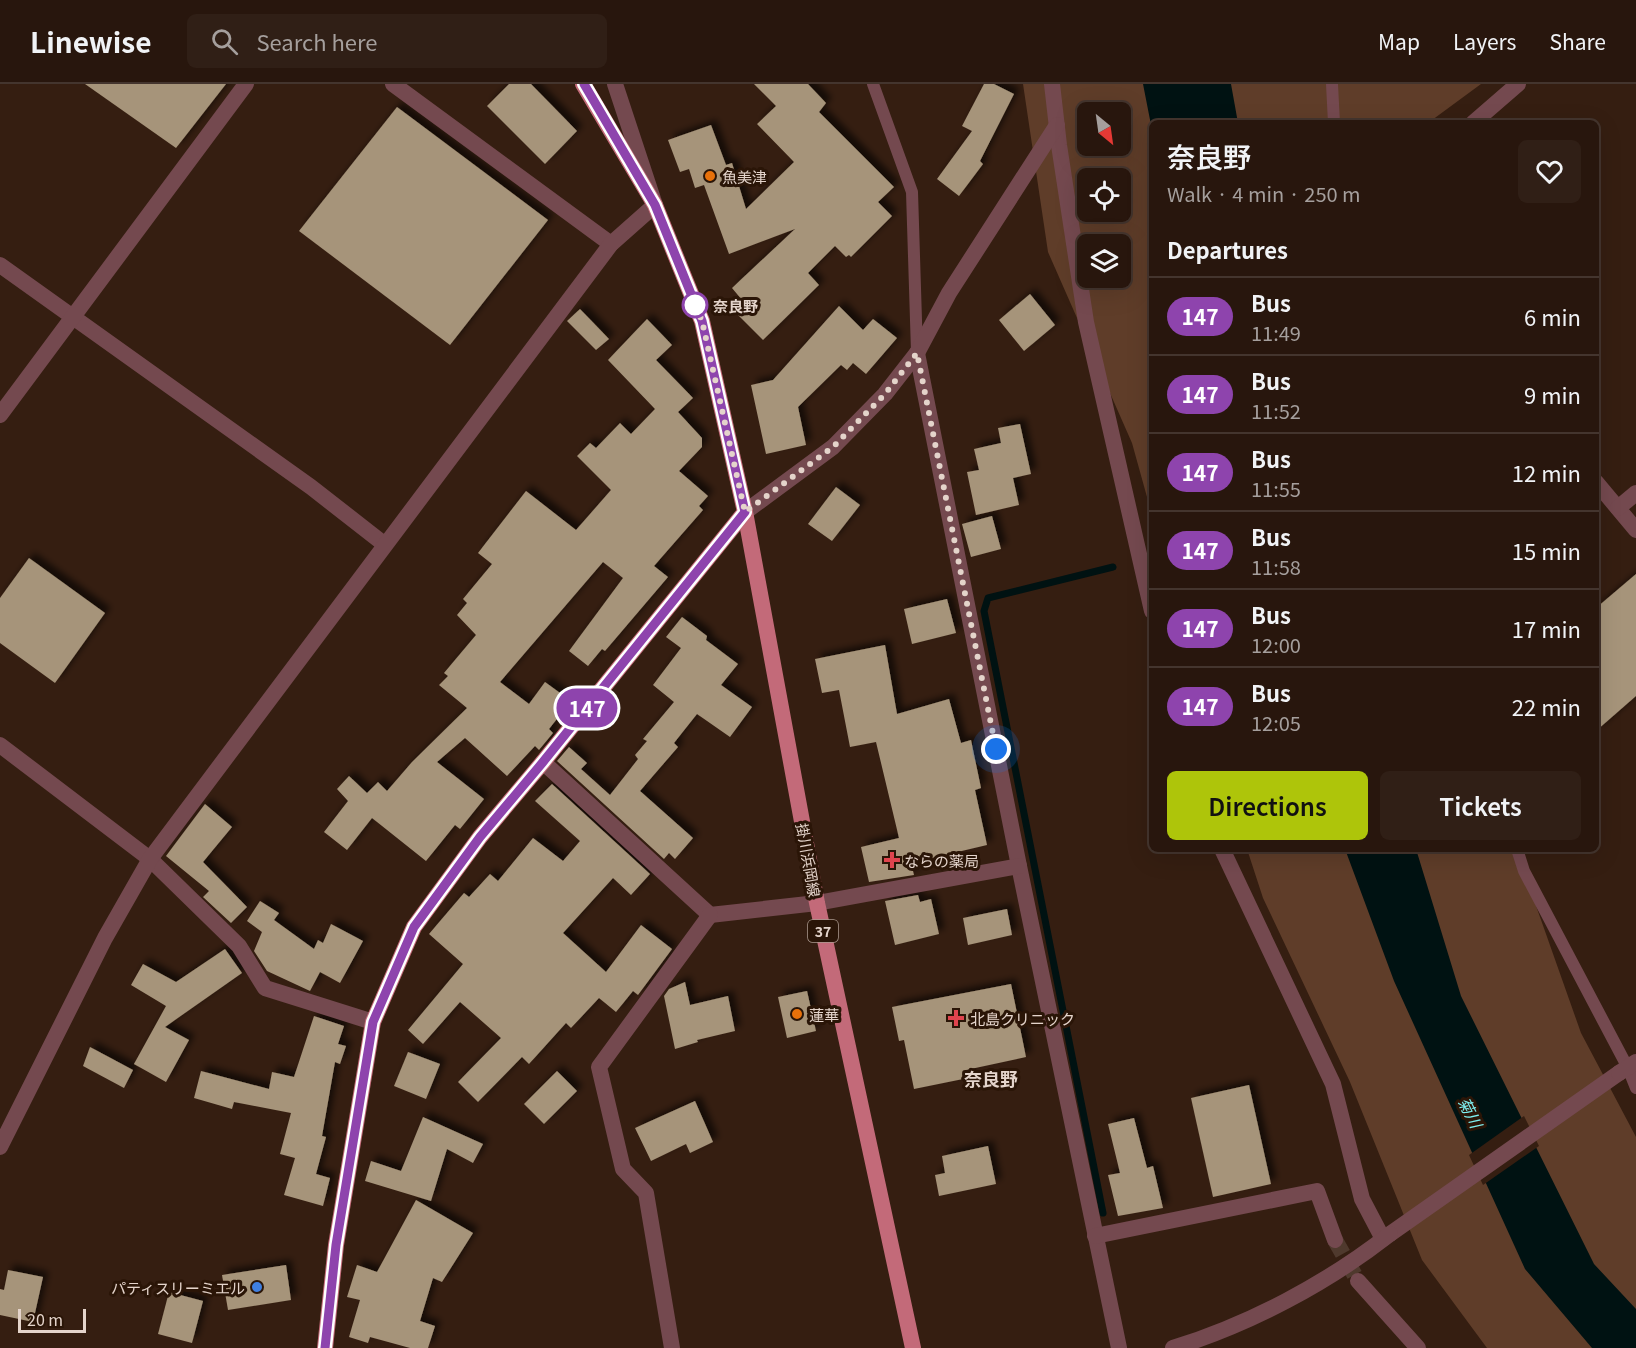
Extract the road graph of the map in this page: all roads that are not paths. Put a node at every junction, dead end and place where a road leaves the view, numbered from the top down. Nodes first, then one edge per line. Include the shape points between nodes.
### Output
1 (246, 84) edge
2 (393, 84) edge
3 (584, 84) edge
4 (615, 84) edge
5 (873, 84) edge
6 (1052, 84) edge
7 (1332, 84) edge
8 (1518, 84) edge
9 (1334, 120) edge
10 (1476, 120) edge
11 (1057, 125) junction
12 (655, 205) junction
13 (611, 244) junction
14 (0, 265) edge
15 (73, 317) junction
16 (917, 353) junction
17 (0, 415) edge
18 (1599, 486) edge
19 (1636, 493) edge
20 (1618, 508) junction
21 (745, 512) junction
22 (1636, 530) edge
23 (384, 544) junction
24 (1149, 597) edge
25 (0, 745) edge
26 (543, 762) junction
27 (1223, 852) edge
28 (1518, 852) edge
29 (150, 858) junction
30 (1019, 866) junction
31 (816, 903) junction
32 (710, 915) junction
33 (373, 1022) junction
34 (1628, 1068) edge
35 (1636, 1088) edge
36 (0, 1147) edge
37 (1095, 1236) junction
38 (1387, 1236) junction
39 (1335, 1240) tunnel mouth
40 (1358, 1281) tunnel mouth
41 (325, 1348) edge
42 (672, 1348) edge
43 (914, 1348) edge
44 (1119, 1348) edge
45 (1173, 1348) edge
46 (1418, 1348) edge

1 - 15 street
2 - 13 street
3 - 12 main road, 掛川浜岡線 / 37
4 - 12 street
5 - 16 lane via 912,192
6 - 11 street
7 - 9 lane
8 - 10 street
11 - 16 street via 949,293
11 - 24 street via 1086,322
12 - 13 street
12 - 21 main road, 掛川浜岡線 / 37 via 702,321
13 - 23 street
14 - 15 street
15 - 17 street
15 - 23 street via 311,487
16 - 21 street via 885,394 833,447
16 - 30 street
18 - 20 street
19 - 20 street
20 - 22 street
21 - 26 main road
21 - 31 main road, 掛川浜岡線 / 37
23 - 29 street
25 - 29 street
26 - 32 street
26 - 33 main road via 480,837 414,927
27 - 38 street via 1333,1084 1362,1199
28 - 34 lane via 1524,871
29 - 33 street via 239,946 264,988
29 - 36 street via 105,938
30 - 31 street
30 - 37 street
31 - 32 street
31 - 43 main road, 掛川浜岡線 / 37
32 - 42 street via 599,1067 623,1169 646,1193
33 - 41 main road via 336,1245
34 - 35 lane
34 - 38 street
37 - 39 street via 1317,1191
37 - 44 street
38 - 45 street via 1343,1268 1270,1308 1209,1337
40 - 46 street

